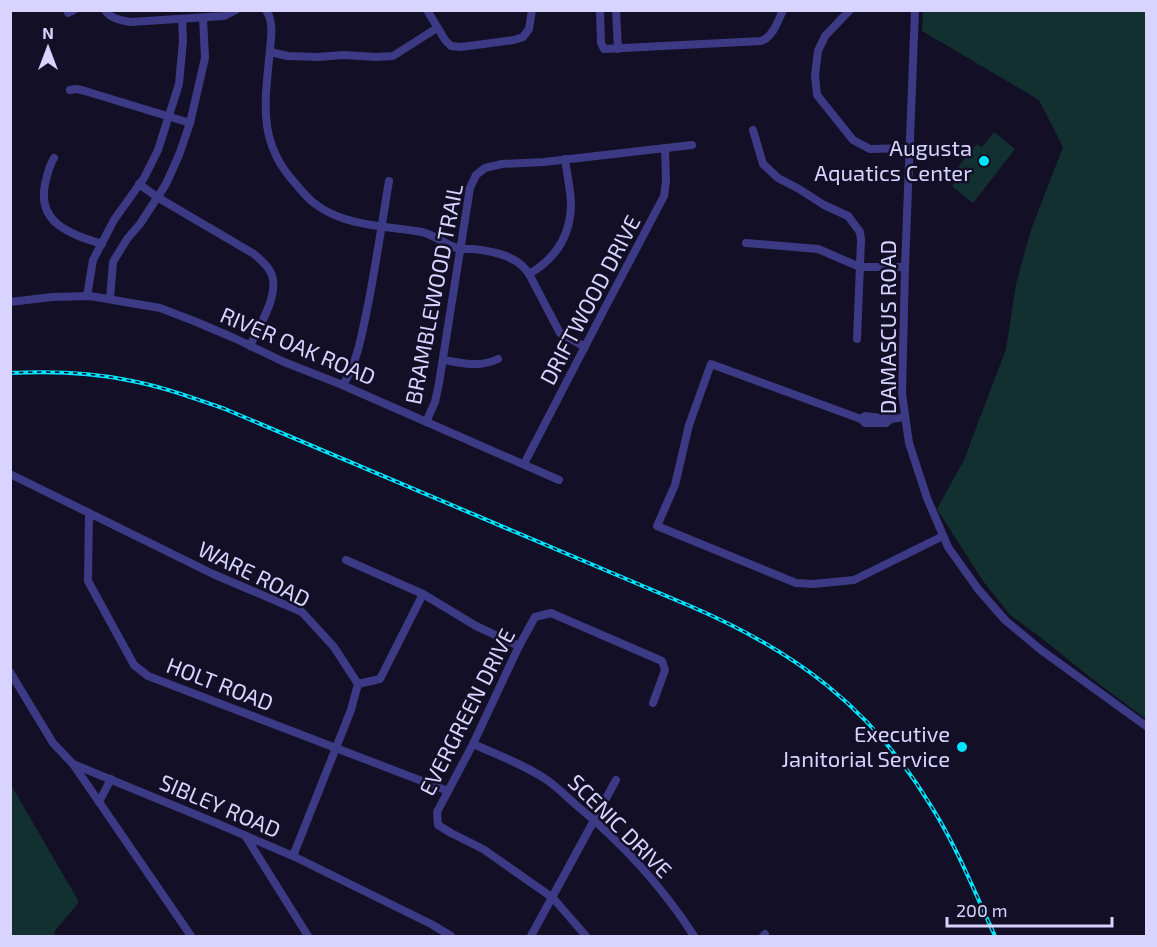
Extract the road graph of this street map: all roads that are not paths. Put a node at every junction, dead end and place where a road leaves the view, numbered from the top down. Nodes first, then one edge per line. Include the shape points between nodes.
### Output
1 (105, 10) edge
2 (236, 10) edge
3 (266, 10) edge
4 (427, 10) edge
5 (532, 10) edge
6 (600, 10) edge
7 (616, 10) edge
8 (783, 10) edge
9 (850, 10) edge
10 (915, 10) edge
11 (204, 18) junction
12 (182, 19) junction
13 (437, 28) junction
14 (618, 49) junction
15 (270, 52) junction
16 (70, 90) dead end
17 (169, 117) junction
18 (190, 123) junction
19 (753, 130) dead end
20 (692, 145) dead end
21 (665, 148) junction
22 (910, 148) junction
23 (54, 158) dead end
24 (565, 159) junction
25 (389, 181) dead end
26 (139, 184) junction
27 (157, 197) junction
28 (382, 226) junction
29 (746, 243) dead end
30 (102, 244) junction
31 (460, 249) junction
32 (860, 267) junction
33 (905, 267) junction
34 (529, 274) junction
35 (87, 296) junction
36 (110, 299) junction
37 (10, 302) edge
38 (857, 339) dead end
39 (250, 346) junction
40 (585, 347) junction
41 (498, 359) dead end
42 (443, 360) junction
43 (343, 385) junction
44 (905, 417) junction
45 (426, 422) junction
46 (524, 464) junction
47 (10, 474) edge
48 (560, 480) dead end
49 (89, 513) junction
50 (944, 536) junction
51 (346, 560) dead end
52 (423, 594) junction
53 (519, 646) junction
54 (10, 672) edge
55 (358, 684) junction
56 (653, 703) dead end
57 (1146, 726) edge
58 (473, 744) junction
59 (336, 748) junction
60 (73, 764) junction
61 (111, 779) junction
62 (616, 780) dead end
63 (448, 791) junction
64 (99, 802) junction
65 (594, 820) junction
66 (246, 836) junction
67 (293, 856) junction
68 (553, 898) junction
69 (191, 936) edge
70 (308, 936) edge
71 (451, 936) edge
72 (531, 936) edge
73 (586, 936) edge
74 (694, 936) edge

1 - 12 street via 118,20 129,22
2 - 11 street
3 - 15 street via 271,22
4 - 13 street
5 - 13 street via 527,33 514,40 456,46 448,43
6 - 14 street via 601,43 604,49
7 - 14 street
8 - 14 street via 767,39 761,41
9 - 22 street via 825,36 818,51 817,95 853,140 870,149
10 - 22 street, DAMASCUS ROAD
11 - 12 street
11 - 18 street via 205,58
12 - 17 street via 179,84
13 - 15 street via 393,56 318,57
15 - 28 street via 265,120 285,172 314,203 337,216
16 - 17 street via 93,93
17 - 18 street
17 - 26 street via 159,150
18 - 27 street
19 - 32 street via 763,164 778,177 848,216 860,232
20 - 21 street, BRAMBLEWOOD TRAIL
21 - 24 street, BRAMBLEWOOD TRAIL
21 - 40 street, DRIFTWOOD DRIVE via 664,196
22 - 33 street, DAMASCUS ROAD
23 - 30 street via 43,195 51,219 77,236
24 - 31 street, BRAMBLEWOOD TRAIL via 502,164 476,175 470,188
24 - 34 street via 571,206 568,226 559,248 542,267
25 - 28 street
26 - 27 street
26 - 30 street
27 - 36 street via 113,262
27 - 39 street via 254,254 271,272 273,295
28 - 31 street via 424,232
28 - 43 street via 360,340
29 - 32 street via 818,249
30 - 35 street via 93,260
31 - 34 street via 503,255
31 - 42 street, BRAMBLEWOOD TRAIL
32 - 33 street
32 - 38 street
33 - 44 street, DAMASCUS ROAD
34 - 40 street via 560,333
35 - 36 street, RIVER OAK ROAD
35 - 37 street, RIVER OAK ROAD
36 - 39 street, RIVER OAK ROAD via 160,308
39 - 43 street, RIVER OAK ROAD
40 - 46 street, DRIFTWOOD DRIVE
41 - 42 street via 476,365
42 - 45 street, BRAMBLEWOOD TRAIL via 435,402
43 - 45 street, RIVER OAK ROAD
44 - 50 street, DAMASCUS ROAD via 927,498
44 - 50 street via 861,419 711,364 689,425 675,485 657,526 796,583 813,584 854,580
45 - 46 street, RIVER OAK ROAD
46 - 48 street, RIVER OAK ROAD
47 - 49 street, WARE ROAD
49 - 55 street, WARE ROAD via 213,574 302,612 334,647
49 - 59 street, HOLT ROAD via 88,581 134,665 148,676
50 - 57 street, DAMASCUS ROAD via 948,548 1005,620 1041,651
51 - 52 street
52 - 53 street
52 - 55 street via 380,679
53 - 56 street, EVERGREEN DRIVE via 536,616 552,613 663,661 665,670
53 - 58 street, EVERGREEN DRIVE
54 - 60 street, SIBLEY ROAD via 53,743
55 - 59 street
58 - 63 street, EVERGREEN DRIVE
58 - 65 street, SCENIC DRIVE via 547,780
59 - 63 street, HOLT ROAD
59 - 67 street
60 - 61 street, SIBLEY ROAD
60 - 64 street
61 - 64 street
61 - 66 street, SIBLEY ROAD
62 - 65 street
63 - 68 street, EVERGREEN DRIVE via 437,812 438,825 483,849
64 - 69 street
65 - 68 street
65 - 74 street, SCENIC DRIVE via 643,868
66 - 67 street, SIBLEY ROAD
66 - 70 street
67 - 71 street, SIBLEY ROAD
68 - 72 street
68 - 73 street, EVERGREEN DRIVE

